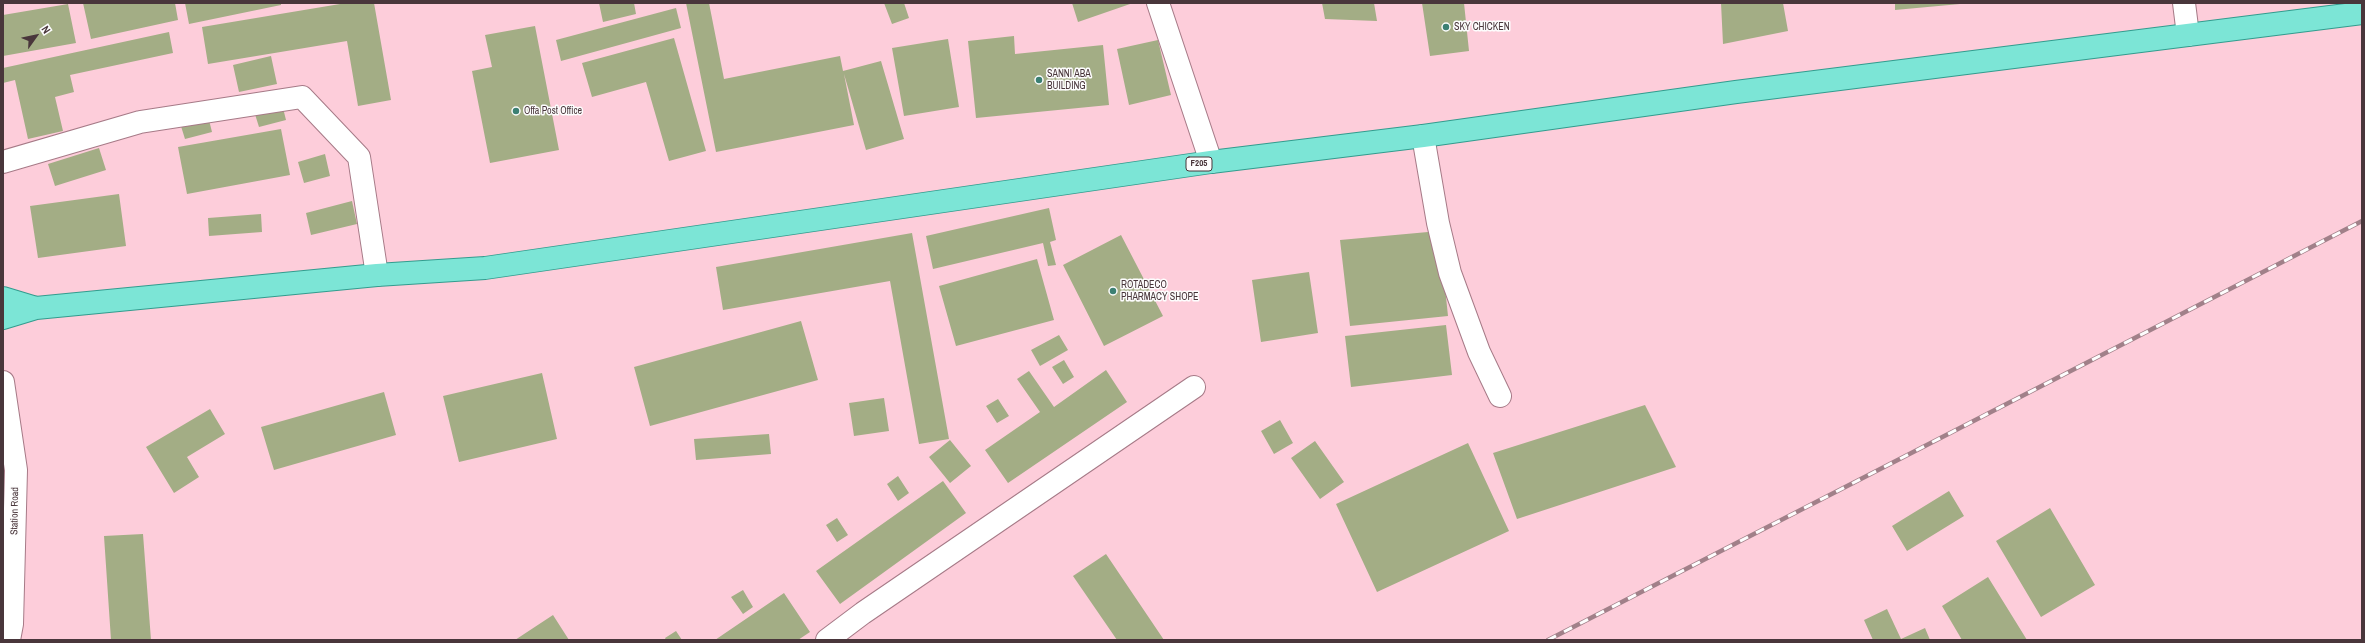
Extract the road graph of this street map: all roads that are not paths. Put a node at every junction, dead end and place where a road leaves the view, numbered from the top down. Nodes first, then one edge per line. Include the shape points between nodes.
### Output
1 (1158, 3) edge
2 (2184, 3) edge
3 (2362, 13) edge
4 (2188, 35) junction
5 (1423, 136) junction
6 (3, 162) edge
7 (1211, 162) junction
8 (377, 275) junction
9 (3, 298) edge
10 (36, 308) junction
11 (3, 318) edge
12 (3, 382) edge
13 (1194, 388) dead end
14 (1500, 396) dead end
15 (9, 640) edge
16 (827, 640) edge

1 - 7 street
2 - 4 street
3 - 4 main road, F205
4 - 5 main road, F205 via 1736,92
5 - 7 main road, F205
5 - 14 street via 1438,223 1450,273 1479,352
6 - 8 street via 140,122 302,97 359,157
7 - 8 main road, F205 via 485,268
8 - 10 main road, F205
9 - 10 main road, F205
10 - 11 main road, F205
12 - 15 street, Station Road via 16,470 12,624
13 - 16 street

